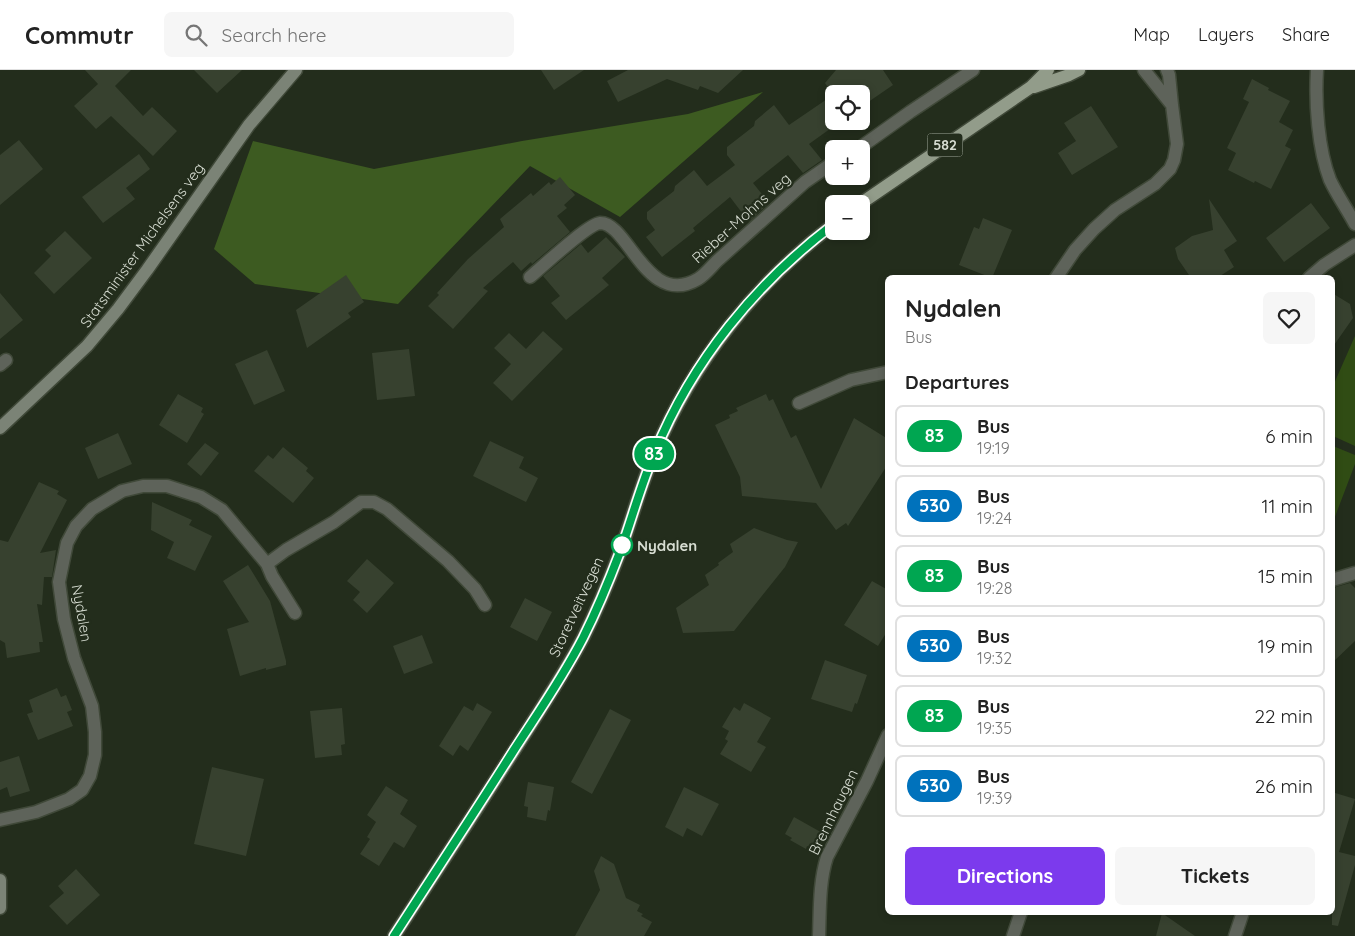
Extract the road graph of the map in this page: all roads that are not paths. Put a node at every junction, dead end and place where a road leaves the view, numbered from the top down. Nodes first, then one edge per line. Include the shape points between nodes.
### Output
1 (296, 70) edge
2 (973, 70) edge
3 (1048, 70) edge
4 (1079, 70) edge
5 (1144, 70) edge
6 (1167, 70) edge
7 (1317, 70) edge
8 (1031, 87) junction
9 (1172, 105) junction
10 (870, 140) edge
11 (825, 168) edge
12 (870, 197) edge
13 (1355, 224) edge
14 (825, 231) edge
15 (1355, 245) edge
16 (1058, 275) edge
17 (1312, 275) edge
18 (530, 277) dead end
19 (885, 373) edge
20 (799, 403) dead end
21 (0, 428) edge
22 (267, 564) junction
23 (1355, 573) edge
24 (1335, 579) edge
25 (485, 605) dead end
26 (295, 613) dead end
27 (885, 741) edge
28 (0, 820) edge
29 (0, 880) edge
30 (0, 908) edge
31 (1020, 915) edge
32 (1242, 915) edge
33 (394, 936) edge
34 (819, 936) edge
35 (1013, 936) edge
36 (1235, 936) edge

1 - 21 main road, Statsminister Michelsens veg via 249,125 94,339
2 - 10 street
3 - 8 main road, 582
4 - 8 main road, 582
5 - 9 street
6 - 9 street
7 - 13 street via 1320,145 1324,163
8 - 12 main road, 582
9 - 16 street via 1177,144 1170,169 1094,229
11 - 18 street, Rieber-Mohns veg via 690,283 675,285 659,280 604,223 585,231
14 - 33 main road, Storetveitvegen via 791,259 750,301 689,383 654,454 620,552 582,638 556,686
15 - 17 street
19 - 20 street via 851,380
22 - 25 street via 360,502 374,502 387,509 448,561 475,589
22 - 26 street, Nydalen
22 - 28 street, Nydalen via 222,510 188,492 167,486 143,486 122,491 92,509 76,526 67,543 60,582 64,619 74,658 92,706 95,755 90,776 82,790 69,799 36,812
23 - 24 street
27 - 34 street, Brennhaugen via 827,857
29 - 30 main road
31 - 35 street
32 - 36 street

